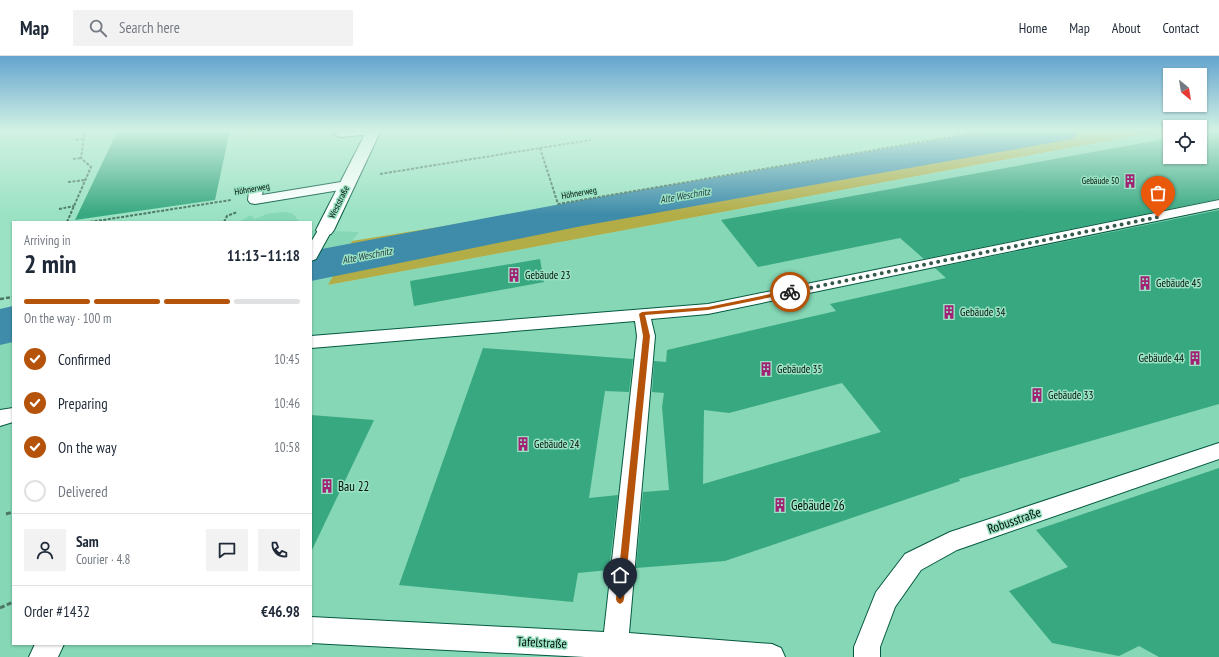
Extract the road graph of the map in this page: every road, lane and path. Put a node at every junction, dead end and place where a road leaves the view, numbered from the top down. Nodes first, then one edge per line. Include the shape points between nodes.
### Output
1 (81, 158) joint
2 (361, 158) edge
3 (484, 158) edge
4 (543, 158) edge
5 (828, 158) edge
6 (73, 160) dead end
7 (85, 180) junction
8 (68, 182) dead end
9 (349, 182) junction
10 (255, 193) joint
11 (1219, 204) edge
12 (74, 206) junction
13 (59, 209) dead end
14 (67, 221) edge
15 (96, 221) edge
16 (325, 230) joint
17 (313, 253) edge
18 (12, 297) edge
19 (0, 299) edge
20 (642, 314) junction
21 (312, 342) edge
22 (12, 415) edge
23 (0, 418) edge
24 (1219, 452) edge
25 (12, 512) edge
26 (6, 514) dead end
27 (12, 602) edge
28 (0, 608) edge
29 (312, 630) edge
30 (50, 645) edge
31 (615, 646) junction
32 (42, 657) edge
33 (772, 657) edge
34 (867, 657) edge

1 - 6 path
1 - 7 path via 90,167
2 - 9 street, Weststraße
3 - 9 path
4 - 5 path, Höhnerweg via 558,204
7 - 8 path
7 - 12 path
9 - 10 lane via 255,200
9 - 16 street, Weststraße
10 - 15 path, Höhnerweg
11 - 20 lane via 708,308
12 - 13 path
12 - 14 path
16 - 17 lane
18 - 19 path
20 - 21 lane
20 - 31 lane via 646,336
22 - 23 lane
24 - 34 lane, Robusstraße via 950,542 913,562 885,600 867,647
25 - 26 path
27 - 28 path
29 - 31 lane, Tafelstraße
30 - 32 lane
31 - 33 lane, Tafelstraße

